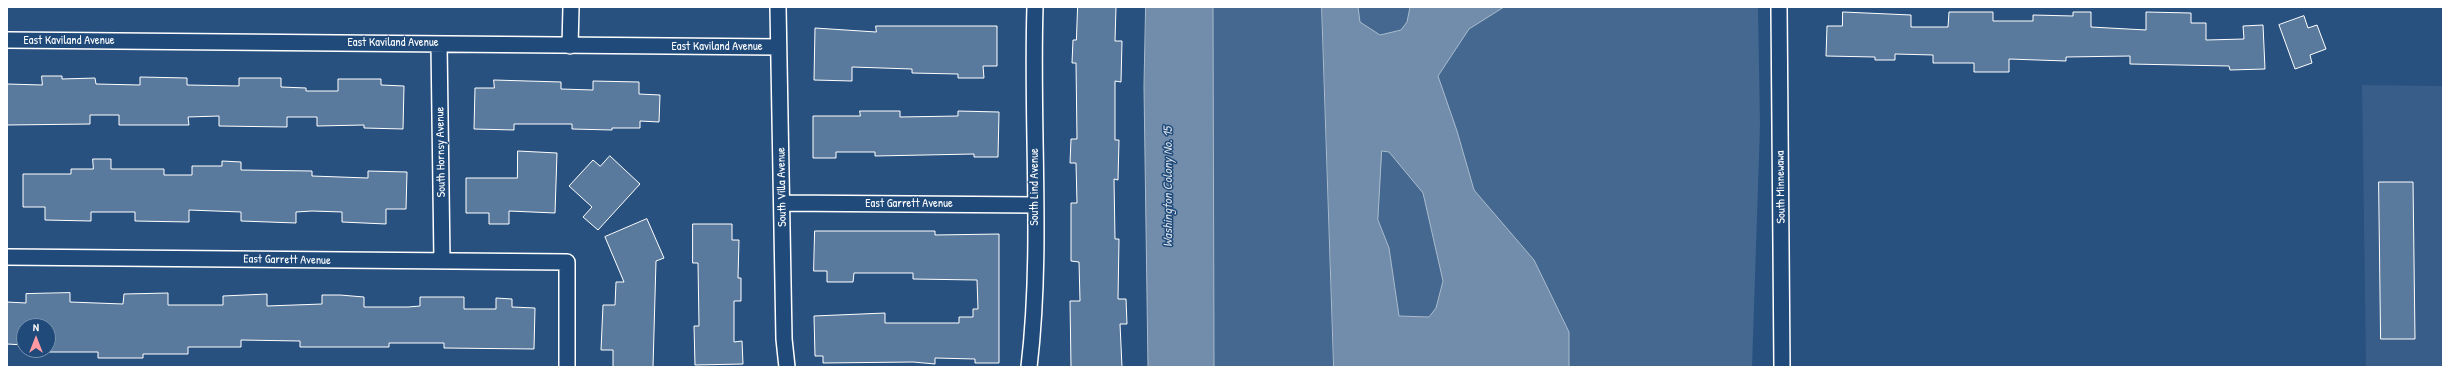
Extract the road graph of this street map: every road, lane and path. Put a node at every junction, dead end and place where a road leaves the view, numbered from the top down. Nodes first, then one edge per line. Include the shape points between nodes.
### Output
1 (571, 7) edge
2 (778, 7) edge
3 (1035, 7) edge
4 (1779, 7) edge
5 (7, 40) edge
6 (439, 44) junction
7 (570, 46) junction
8 (778, 47) junction
9 (783, 203) junction
10 (1035, 205) junction
11 (7, 257) edge
12 (442, 261) junction
13 (567, 367) edge
14 (786, 367) edge
15 (1029, 367) edge
16 (1782, 367) edge

1 - 7 street
2 - 8 street, South Villa Avenue
3 - 10 street, South Lind Avenue
4 - 16 street, South Minnewawa
5 - 6 street, East Kaviland Avenue
6 - 7 street, East Kaviland Avenue
6 - 12 street, South Hornsy Avenue
7 - 8 street, East Kaviland Avenue
8 - 9 street, South Villa Avenue
9 - 10 street, East Garrett Avenue
9 - 14 street, South Villa Avenue
10 - 15 street, South Lind Avenue via 1036,312
11 - 12 street, East Garrett Avenue
12 - 13 street, East Garrett Avenue via 567,262

